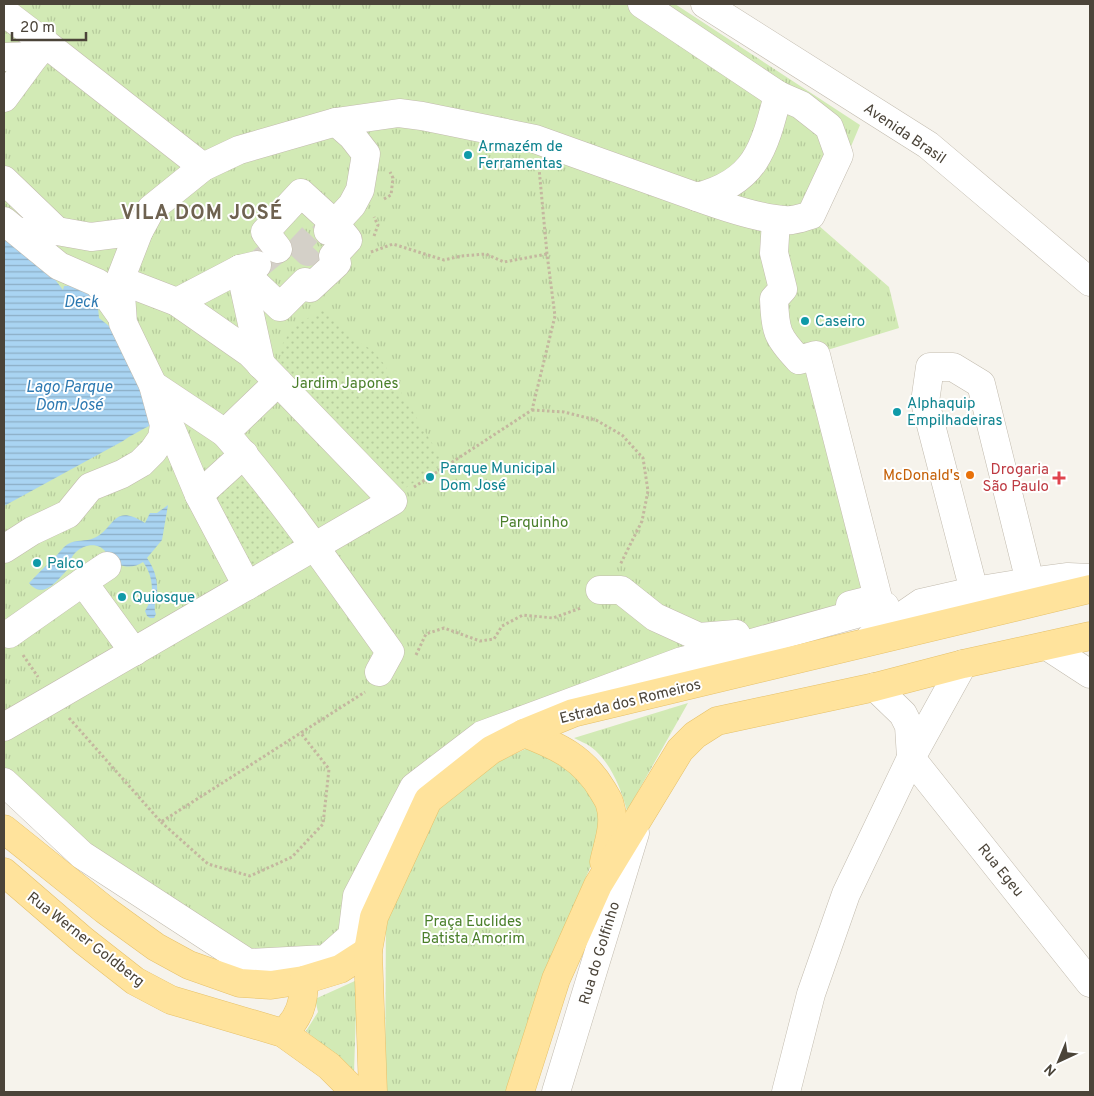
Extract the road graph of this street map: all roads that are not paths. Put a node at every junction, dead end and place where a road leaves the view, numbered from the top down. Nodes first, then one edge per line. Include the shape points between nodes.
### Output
1 (642, 4) edge
2 (705, 4) edge
3 (4, 12) edge
4 (41, 50) junction
5 (4, 57) edge
6 (778, 96) junction
7 (4, 98) edge
8 (399, 113) junction
9 (336, 122) junction
10 (358, 144) junction
11 (203, 167) junction
12 (4, 180) edge
13 (697, 196) junction
14 (776, 220) junction
15 (12, 226) edge
16 (332, 228) junction
17 (58, 231) junction
18 (139, 231) junction
19 (278, 249) dead end
20 (248, 267) junction
21 (120, 280) junction
22 (1090, 282) edge
23 (177, 302) junction
24 (122, 317) junction
25 (270, 373) junction
26 (153, 385) junction
27 (225, 433) junction
28 (244, 454) junction
29 (199, 495) junction
30 (314, 547) junction
31 (4, 550) edge
32 (106, 566) dead end
33 (1090, 578) edge
34 (83, 582) junction
35 (1030, 582) junction
36 (247, 586) junction
37 (1090, 589) edge
38 (600, 590) road end
39 (974, 591) junction
40 (885, 606) dead end
41 (9, 634) road end
42 (1090, 636) edge
43 (859, 645) junction
44 (1046, 646) junction
45 (134, 652) junction
46 (963, 664) junction
47 (379, 672) road end
48 (1090, 674) edge
49 (875, 686) junction
50 (4, 727) edge
51 (524, 733) junction
52 (911, 758) junction
53 (4, 782) edge
54 (641, 813) junction
55 (4, 829) edge
56 (4, 872) edge
57 (598, 885) junction
58 (368, 951) junction
59 (304, 980) junction
60 (1090, 983) edge
61 (283, 1032) junction
62 (355, 1092) edge
63 (373, 1092) edge
64 (520, 1092) edge
65 (556, 1092) edge
66 (786, 1092) edge

1 - 6 street
2 - 22 street, Avenida Brasil via 928,145
3 - 4 street
4 - 5 street
4 - 7 street
4 - 11 street
6 - 13 street via 768,136 756,160 737,180
6 - 14 street via 801,105 829,127 839,155 811,215
8 - 9 street
8 - 10 street via 388,118
8 - 13 street via 536,138
9 - 10 street
9 - 11 street via 238,150
10 - 16 street via 366,154 360,190
11 - 18 street via 151,209
12 - 17 street
13 - 14 street
14 - 38 street via 774,253 783,289 774,299 776,330 785,346 799,360 816,355 878,598 731,636 699,637 655,617 621,590
15 - 17 street
15 - 24 street via 59,266 98,283
16 - 19 street via 301,193 265,232
16 - 20 street via 348,240 333,256 337,263 310,288 305,282 280,307
17 - 18 street via 91,237
18 - 21 street
20 - 23 street
20 - 25 street
21 - 23 street
21 - 24 street
23 - 25 street via 250,353
24 - 26 street
25 - 27 street
25 - 30 street via 393,501
26 - 27 street
26 - 29 street
26 - 31 street via 164,425 162,438 153,451 122,474 90,487 68,514 32,531
27 - 28 street
28 - 29 street
28 - 30 street
29 - 36 street
30 - 36 street
30 - 47 street via 390,652
32 - 34 street
33 - 35 street
34 - 41 street
34 - 45 street
35 - 39 street
35 - 39 street via 981,384 953,368 930,367 925,402
36 - 45 street
37 - 43 main road, Estrada dos Romeiros
39 - 43 street via 921,603
40 - 53 street via 682,661 482,735 414,788 357,896 352,936 326,959 248,963 82,855
42 - 44 main road
43 - 51 main road, Estrada dos Romeiros via 573,713
44 - 46 main road
44 - 48 street
45 - 50 street
46 - 49 main road
46 - 52 street
49 - 52 street via 903,714 909,726
49 - 54 main road via 717,721 695,735 680,750
51 - 57 main road via 554,744 578,760 595,778 610,805 612,830
51 - 58 main road, Estrada dos Romeiros via 491,750 428,800 374,917
52 - 60 street, Rua Egeu
52 - 66 street via 846,894 811,994
54 - 57 main road
54 - 65 street, Rua do Golfinho
55 - 59 main road via 105,910 156,947 189,965 240,983 272,985
56 - 61 main road, Rua Werner Goldberg via 135,981 171,1000
57 - 64 main road via 556,979
58 - 59 main road via 340,969
58 - 63 main road, Estrada dos Romeiros
59 - 61 main road via 298,1016
61 - 62 main road, Rua Werner Goldberg via 329,1066

